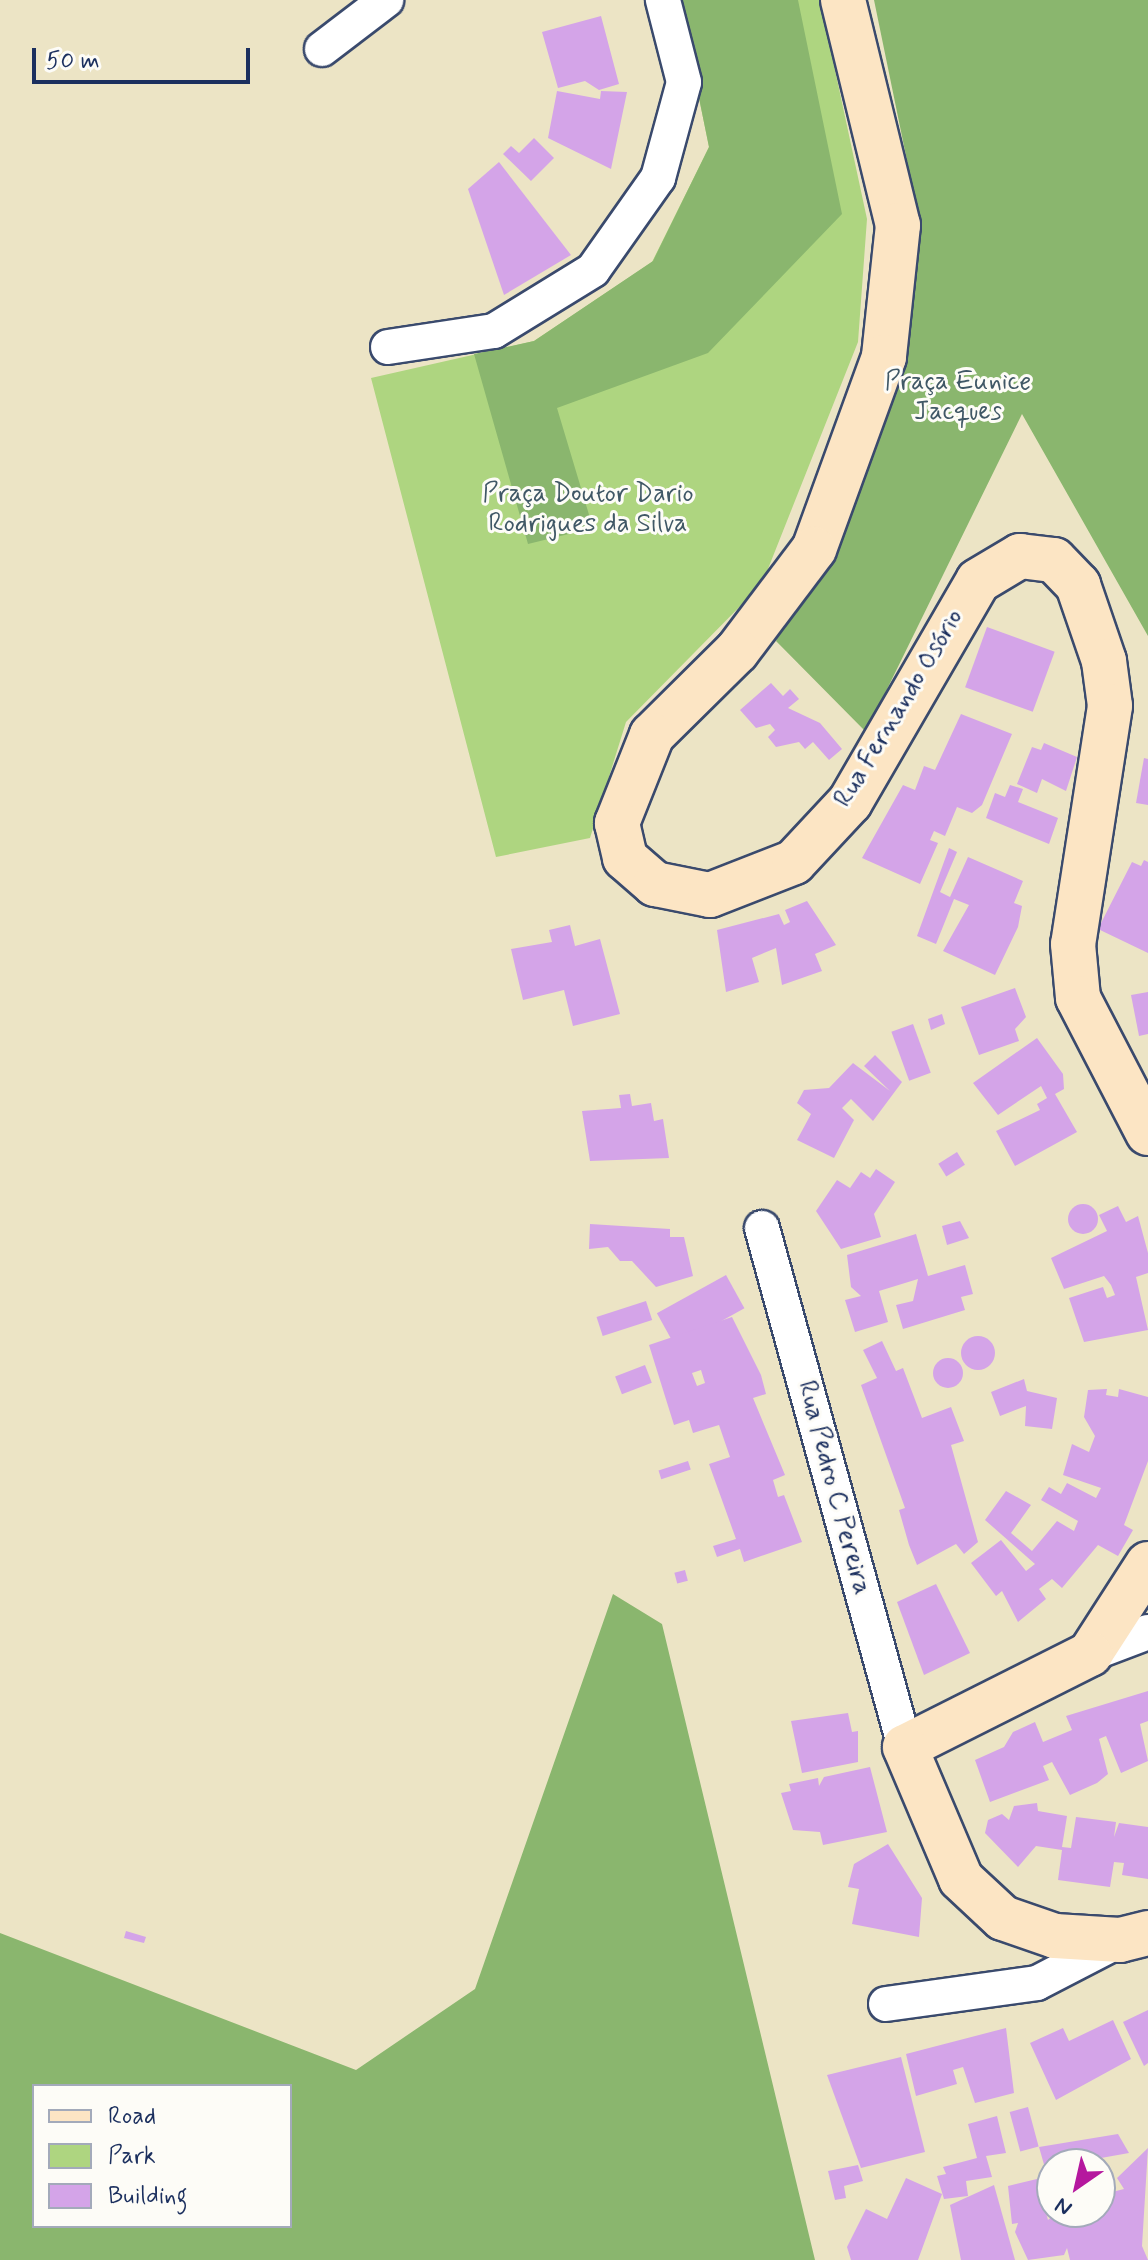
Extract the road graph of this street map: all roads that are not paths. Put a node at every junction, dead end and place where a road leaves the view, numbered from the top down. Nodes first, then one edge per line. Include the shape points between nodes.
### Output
1 (386, 0) edge
2 (663, 0) edge
3 (843, 0) edge
4 (322, 49) dead end
5 (388, 347) dead end
6 (1148, 1133) edge
7 (762, 1228) dead end
8 (1148, 1564) edge
9 (1148, 1632) edge
10 (1090, 1654) junction
11 (905, 1747) junction
12 (1134, 1936) edge
13 (886, 2004) dead end

1 - 4 street
2 - 5 street via 684,82 658,178 593,270 494,331
3 - 6 street, Rua Fernando Osório via 898,225 884,357 814,549 737,651 652,735 617,823 625,858 655,884 710,895 794,862 850,802 978,581 1020,556 1054,560 1078,585 1104,661 1110,706 1073,944 1078,998
7 - 11 street, Rua Pedro C Pereira
8 - 10 street
9 - 10 street
10 - 11 street
11 - 12 street via 961,1879 1003,1918 1055,1936
12 - 13 street via 1037,1983

